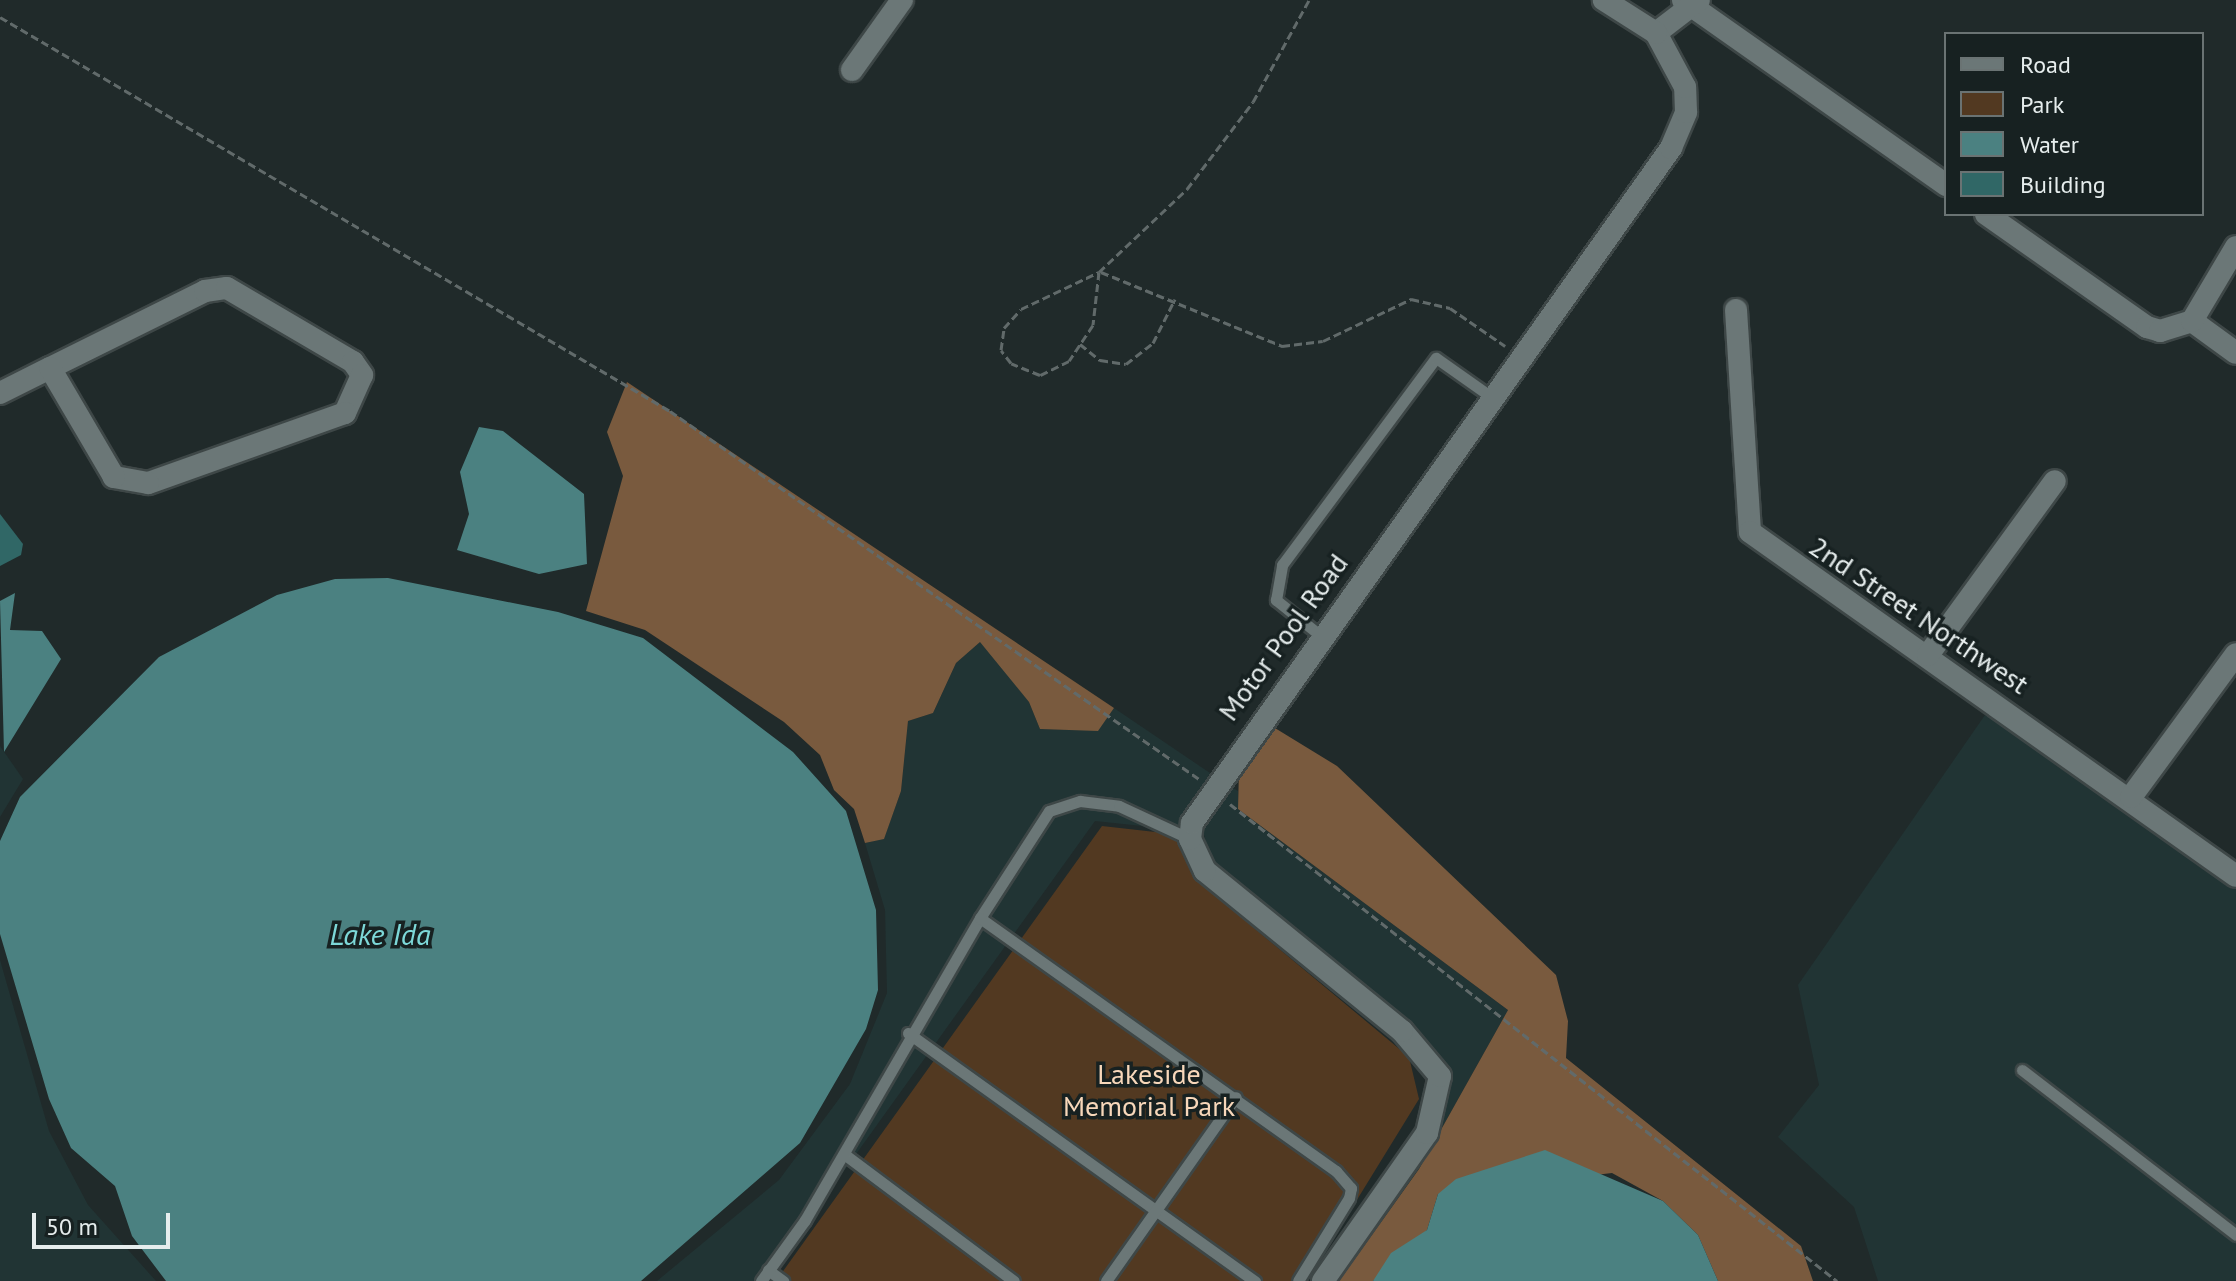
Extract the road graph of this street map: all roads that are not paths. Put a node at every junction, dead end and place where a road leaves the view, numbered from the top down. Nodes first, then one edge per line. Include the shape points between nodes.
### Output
1 (902, 0) edge
2 (1604, 0) edge
3 (1692, 2) edge
4 (1656, 33) junction
5 (852, 70) dead end
6 (1944, 184) edge
7 (1989, 216) edge
8 (2236, 247) edge
9 (1736, 310) dead end
10 (2192, 321) junction
11 (2236, 353) edge
12 (50, 368) junction
13 (0, 393) edge
14 (1493, 398) junction
15 (2055, 481) dead end
16 (1321, 636) junction
17 (2236, 654) edge
18 (1928, 655) junction
19 (2131, 797) junction
20 (1190, 839) junction
21 (2236, 876) edge
22 (980, 918) junction
23 (908, 1033) junction
24 (2022, 1070) dead end
25 (1236, 1097) junction
26 (844, 1154) junction
27 (1157, 1211) junction
28 (2236, 1235) edge
29 (768, 1270) junction
30 (761, 1281) edge
31 (783, 1281) edge
32 (1014, 1281) edge
33 (1106, 1281) edge
34 (1255, 1281) edge
35 (1298, 1281) edge
36 (1323, 1281) edge

1 - 5 street
2 - 4 street, Motor Pool Road
3 - 4 street
3 - 6 street
4 - 14 street, Motor Pool Road via 1685,87 1677,135
7 - 10 street via 2147,327 2160,331
8 - 10 street
9 - 18 street, 2nd Street Northwest via 1750,532 1865,619
10 - 11 street
12 - 12 street via 205,291 244,293 353,362 362,375 354,403 345,413 148,483 114,477
12 - 13 street
14 - 16 street, Motor Pool Road
14 - 16 lane via 1436,358 1282,565 1276,600
15 - 18 street
16 - 20 street, Motor Pool Road via 1211,790
17 - 19 street
18 - 19 street, 2nd Street Northwest
19 - 21 street, 2nd Street Northwest
20 - 22 lane via 1119,806 1080,801 1049,811
20 - 36 street via 1205,871 1402,1031 1440,1076 1427,1133
22 - 23 lane
22 - 25 lane
23 - 26 lane
23 - 27 lane
24 - 28 lane
25 - 27 lane
25 - 35 lane via 1351,1188
26 - 29 lane
26 - 32 lane
27 - 33 lane
27 - 34 lane
29 - 30 lane
29 - 31 lane

